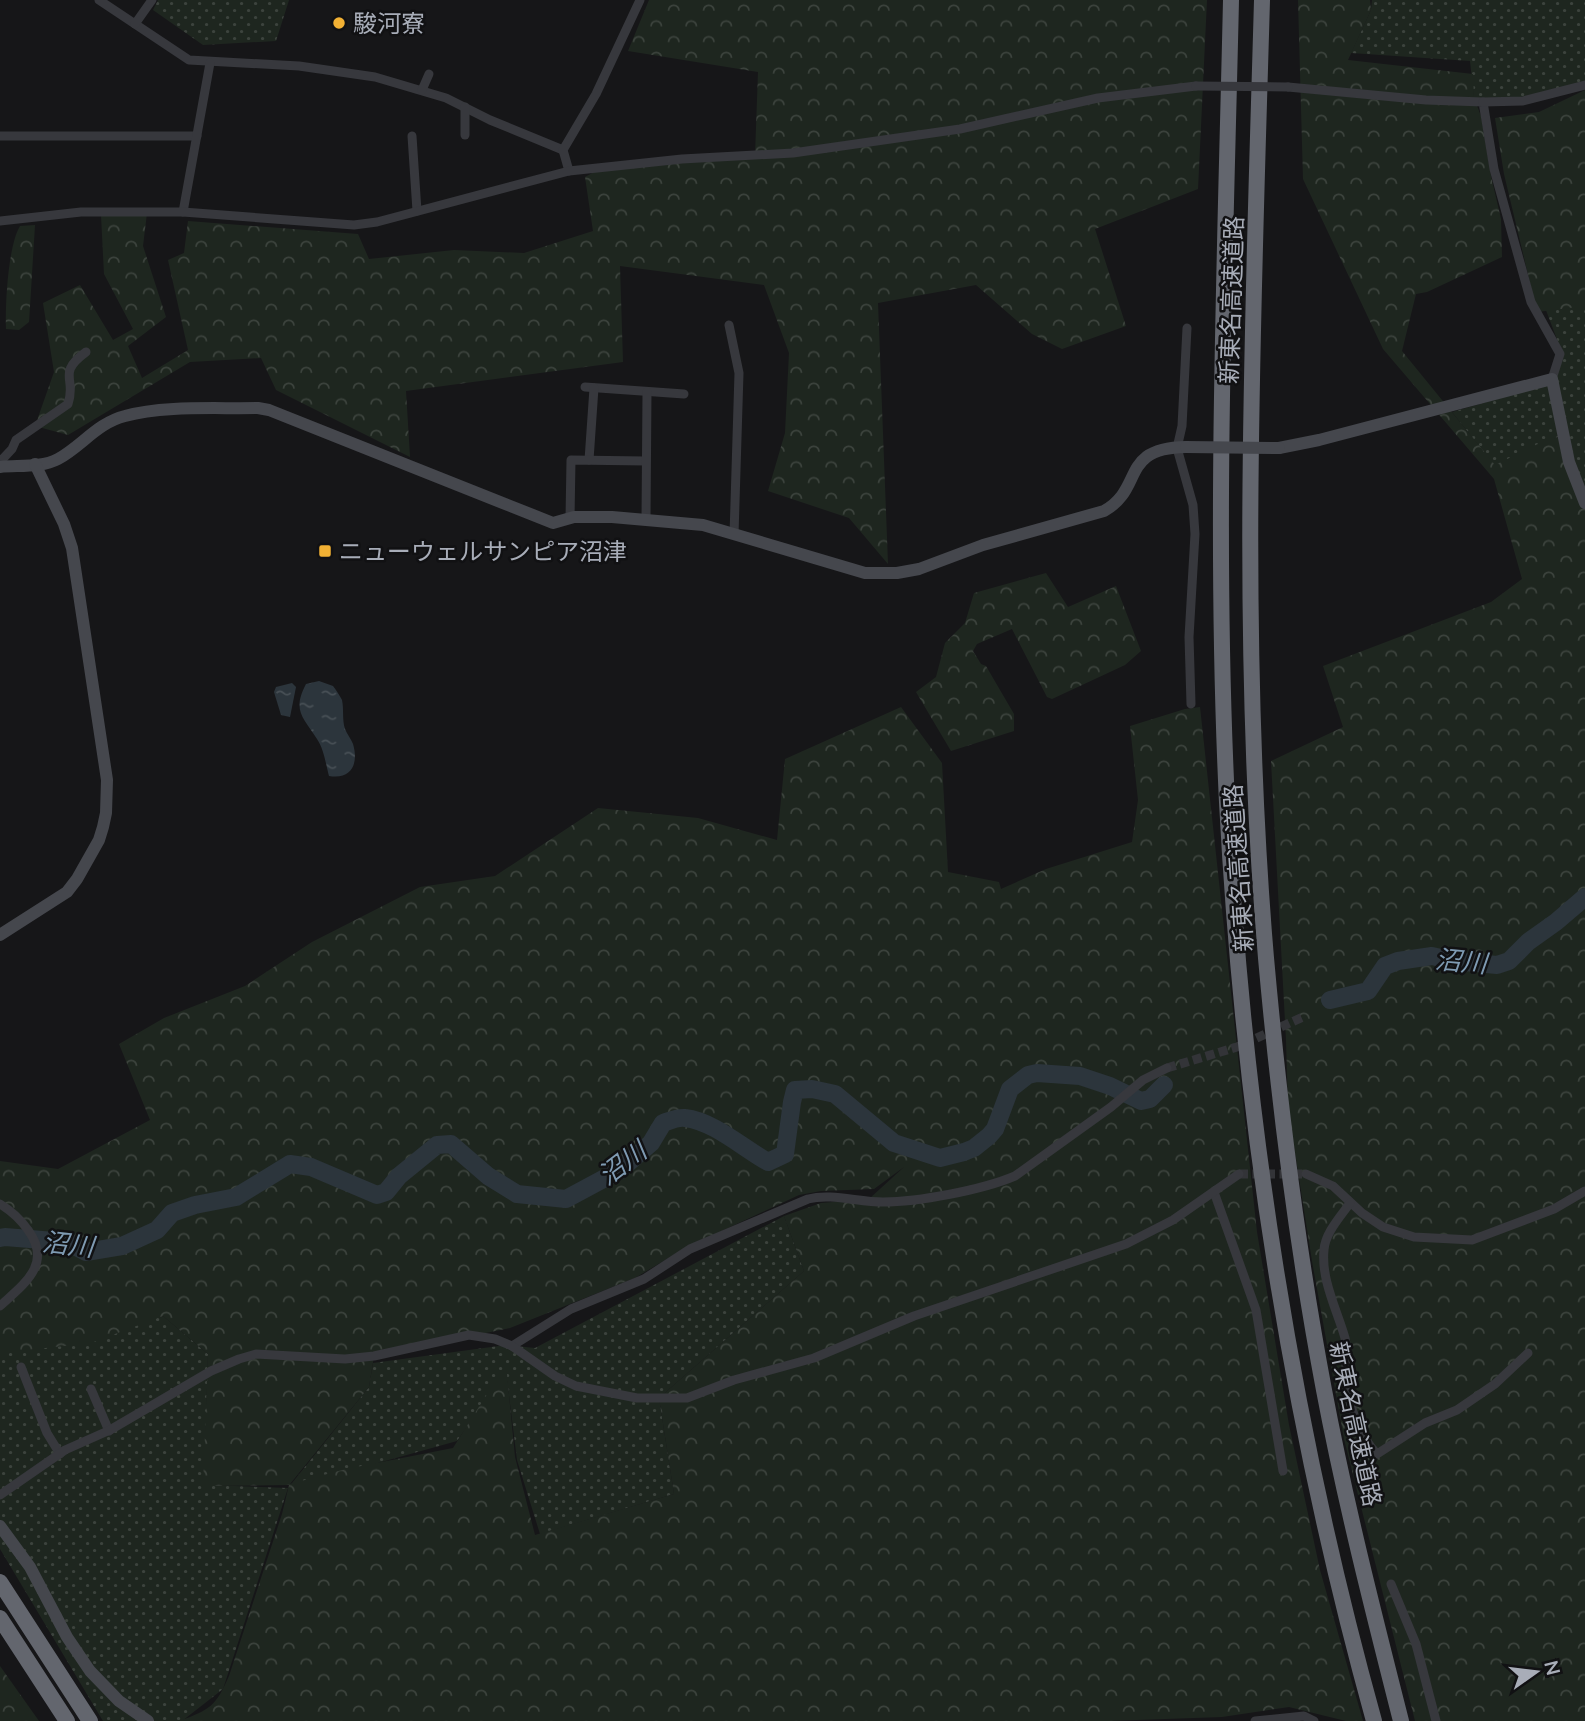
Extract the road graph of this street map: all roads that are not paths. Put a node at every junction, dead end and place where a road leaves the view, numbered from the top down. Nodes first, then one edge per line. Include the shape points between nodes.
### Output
1 (99, 0) edge
2 (152, 0) edge
3 (640, 0) edge
4 (1231, 0) edge
5 (1262, 0) edge
6 (135, 24) junction
7 (209, 63) junction
8 (429, 74) dead end
9 (1585, 85) edge
10 (422, 90) junction
11 (1483, 102) junction
12 (465, 107) junction
13 (465, 135) dead end
14 (0, 136) edge
15 (197, 136) junction
16 (412, 136) dead end
17 (563, 150) junction
18 (569, 171) junction
19 (417, 211) junction
20 (183, 212) junction
21 (0, 221) edge
22 (729, 325) dead end
23 (1187, 328) dead end
24 (86, 352) dead end
25 (1552, 379) junction
26 (647, 391) junction
27 (684, 394) dead end
28 (1182, 447) junction
29 (589, 460) junction
30 (646, 461) junction
31 (35, 464) junction
32 (0, 465) edge
33 (1585, 503) edge
34 (570, 519) junction
35 (646, 519) junction
36 (734, 535) junction
37 (1191, 704) dead end
38 (0, 935) edge
39 (1167, 1068) tunnel mouth
40 (1239, 1174) tunnel mouth
41 (1306, 1174) tunnel mouth
42 (1585, 1191) edge
43 (1214, 1192) junction
44 (1350, 1203) junction
45 (0, 1204) edge
46 (0, 1306) edge
47 (512, 1346) junction
48 (1528, 1353) dead end
49 (20, 1367) dead end
50 (91, 1388) dead end
51 (109, 1431) junction
52 (60, 1454) junction
53 (1283, 1471) dead end
54 (0, 1495) edge
55 (0, 1526) edge
56 (0, 1582) edge
57 (1391, 1584) dead end
58 (0, 1618) edge
59 (67, 1721) edge
60 (90, 1721) edge
61 (148, 1721) edge
62 (1255, 1721) edge
63 (1314, 1721) edge
64 (1374, 1721) edge
65 (1401, 1721) edge
66 (1436, 1721) edge

1 - 6 street
2 - 6 street
3 - 17 street via 596,94
4 - 64 highway, 新東名高速道路 via 1221,531 1227,803 1237,940 1270,1235 1289,1347
5 - 65 highway, 新東名高速道路 via 1250,561 1256,807 1266,957 1309,1306 1346,1495
6 - 7 street via 189,60
7 - 10 street via 343,71
7 - 15 street
8 - 10 street
9 - 11 street via 1523,102
10 - 12 street
11 - 18 street, bridge via 1288,87 1196,86 1098,97 960,129 793,153
11 - 25 street via 1494,169 1531,302 1560,354
12 - 13 street
12 - 17 street
14 - 15 street
15 - 20 street
16 - 19 street
17 - 18 street
18 - 19 street
19 - 20 street via 354,225
20 - 21 street via 81,212
22 - 36 street via 739,373
23 - 28 street
24 - 32 street via 70,366 68,404 16,439
25 - 28 street, bridge via 1279,448
25 - 33 street via 1569,463
26 - 27 street
26 - 29 street via 589,388
26 - 30 street
28 - 36 street via 1154,452 1137,464 1116,504 1104,510 919,569 865,573
28 - 37 street via 1195,534 1189,637
29 - 30 street
29 - 34 street via 571,460
30 - 35 street
31 - 32 street
31 - 34 street via 58,459 104,424 124,416 258,408 541,520
31 - 38 street via 72,548 107,779 106,813 99,840 67,892
34 - 35 street
35 - 36 street via 703,525
39 - 47 street via 1143,1080 1015,1176 932,1198 884,1202 821,1195 808,1199 690,1249 644,1279 571,1308
40 - 43 street
41 - 44 street via 1333,1186
42 - 44 street via 1554,1209 1472,1240 1414,1237 1383,1227
43 - 47 street via 1126,1244 914,1316 814,1358 687,1398 637,1398 576,1386
43 - 53 street via 1256,1310
44 - 48 street via 1327,1238 1326,1268 1345,1340 1351,1405 1365,1442 1377,1454 1425,1423 1457,1410 1495,1384
45 - 46 street via 24,1224 37,1242 38,1253 29,1278
47 - 51 street via 469,1335 345,1359 256,1354 211,1371
49 - 52 street
50 - 51 street
51 - 52 street
52 - 54 street
55 - 61 street via 30,1567 90,1671 119,1701
56 - 60 highway
57 - 66 street via 1416,1644
58 - 59 highway
62 - 63 street via 1304,1716

